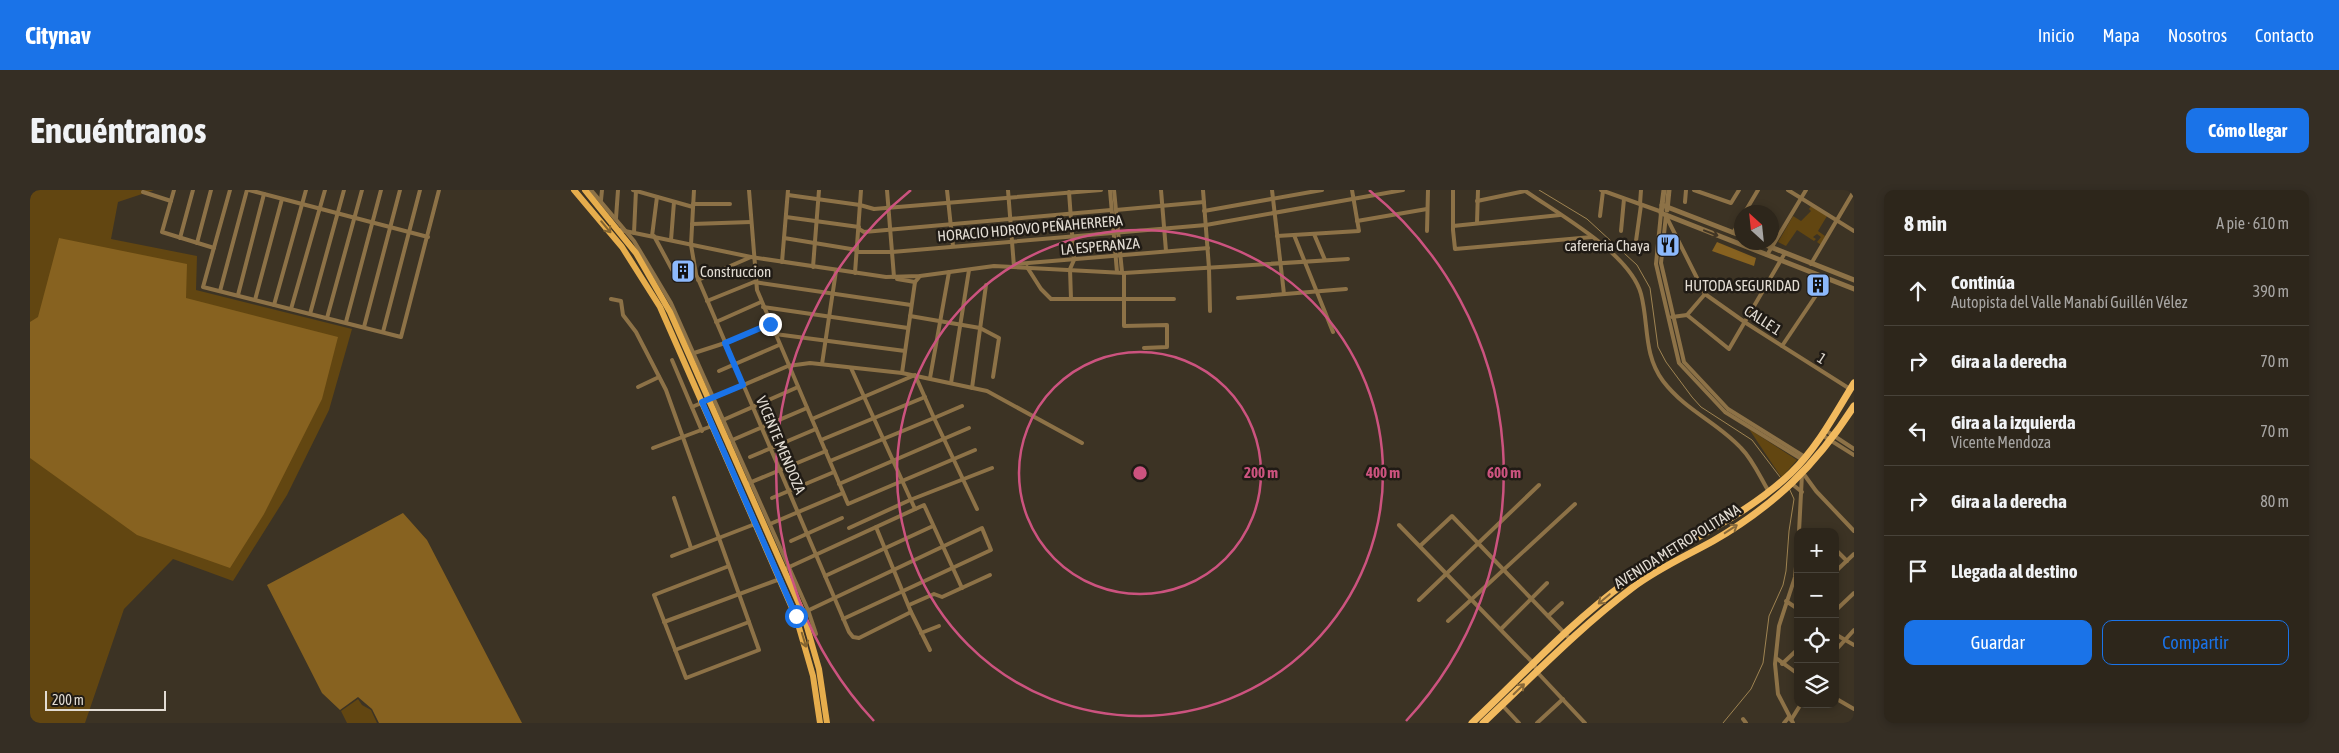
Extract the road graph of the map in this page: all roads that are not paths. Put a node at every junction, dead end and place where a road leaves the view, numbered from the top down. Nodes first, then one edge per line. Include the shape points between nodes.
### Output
1 (159, 190) edge
2 (174, 190) edge
3 (192, 190) edge
4 (211, 190) edge
5 (230, 190) edge
6 (248, 190) edge
7 (306, 190) edge
8 (325, 190) edge
9 (344, 190) edge
10 (362, 190) edge
11 (381, 190) edge
12 (400, 190) edge
13 (420, 190) edge
14 (439, 190) edge
15 (574, 190) edge
16 (585, 190) edge
17 (591, 190) edge
18 (602, 190) edge
19 (618, 190) edge
20 (635, 190) edge
21 (694, 190) edge
22 (749, 190) edge
23 (788, 190) edge
24 (820, 190) edge
25 (861, 190) edge
26 (887, 190) edge
27 (947, 190) edge
28 (1008, 190) edge
29 (1101, 190) edge
30 (1110, 190) edge
31 (1114, 190) edge
32 (1161, 190) edge
33 (1203, 190) edge
34 (1272, 190) edge
35 (1322, 190) edge
36 (1352, 190) edge
37 (1403, 190) edge
38 (1428, 190) edge
39 (1453, 190) edge
40 (1478, 190) edge
41 (1524, 190) edge
42 (1602, 190) edge
43 (1619, 190) edge
44 (1641, 190) edge
45 (1664, 190) edge
46 (1669, 190) edge
47 (1686, 190) edge
48 (1694, 190) edge
49 (1739, 190) edge
50 (1758, 190) edge
51 (1788, 190) edge
52 (1806, 190) edge
53 (1069, 191) edge
54 (144, 192) dead end
55 (1854, 192) edge
56 (264, 194) junction
57 (788, 195) junction
58 (157, 196) junction
59 (1617, 196) junction
60 (656, 197) junction
61 (1009, 198) junction
62 (1801, 198) junction
63 (282, 199) junction
64 (1273, 199) junction
65 (1354, 199) junction
66 (1624, 199) junction
67 (819, 200) junction
68 (1477, 200) junction
69 (171, 201) junction
70 (674, 202) junction
71 (1204, 202) junction
72 (1686, 202) dead end
73 (948, 203) junction
74 (1731, 203) junction
75 (302, 204) junction
76 (600, 204) junction
77 (730, 204) dead end
78 (693, 205) junction
79 (860, 205) junction
80 (1640, 205) junction
81 (1749, 205) edge
82 (1162, 206) junction
83 (1665, 206) junction
84 (889, 208) junction
85 (320, 209) junction
86 (1114, 210) junction
87 (1427, 210) junction
88 (1728, 210) dead end
89 (1204, 211) junction
90 (337, 213) junction
91 (1070, 213) junction
92 (1274, 213) junction
93 (1663, 214) junction
94 (1561, 215) junction
95 (1600, 216) dead end
96 (786, 217) junction
97 (354, 218) junction
98 (616, 218) junction
99 (1011, 219) junction
100 (817, 221) junction
101 (1358, 221) junction
102 (1837, 221) junction
103 (372, 222) junction
104 (751, 222) junction
105 (1477, 223) junction
106 (692, 224) junction
107 (951, 224) junction
108 (1206, 225) junction
109 (1453, 226) junction
110 (391, 227) junction
111 (859, 228) junction
112 (1164, 228) junction
113 (890, 229) junction
114 (408, 231) junction
115 (624, 231) junction
116 (1427, 231) dead end
117 (1621, 231) dead end
118 (1854, 231) edge
119 (1116, 232) junction
120 (634, 233) junction
121 (1733, 233) edge
122 (1314, 234) junction
123 (1294, 235) junction
124 (1779, 235) edge
125 (653, 236) junction
126 (1072, 236) junction
127 (1277, 236) junction
128 (428, 237) junction
129 (180, 238) junction
130 (784, 238) junction
131 (1592, 238) junction
132 (671, 240) junction
133 (1012, 241) junction
134 (197, 243) junction
135 (816, 243) junction
136 (692, 245) junction
137 (953, 246) junction
138 (214, 248) junction
139 (1208, 248) junction
140 (1635, 248) dead end
141 (1770, 250) edge
142 (1777, 250) edge
143 (857, 251) junction
144 (1166, 251) junction
145 (892, 252) junction
146 (1785, 253) junction
147 (1767, 255) junction
148 (1118, 256) junction
149 (752, 257) junction
150 (1348, 259) dead end
151 (1074, 260) junction
152 (1325, 260) junction
153 (1781, 260) junction
154 (782, 262) junction
155 (1305, 262) junction
156 (1280, 263) junction
157 (1811, 264) junction
158 (1014, 266) junction
159 (1026, 266) junction
160 (814, 267) junction
161 (1210, 268) junction
162 (1070, 269) junction
163 (836, 270) junction
164 (969, 270) junction
165 (949, 272) junction
166 (1121, 272) junction
167 (855, 273) junction
168 (675, 275) dead end
169 (920, 276) junction
170 (886, 277) junction
171 (894, 277) junction
172 (1853, 278) edge
173 (1827, 279) junction
174 (698, 280) junction
175 (754, 282) junction
176 (915, 282) junction
177 (986, 285) dead end
178 (1346, 289) dead end
179 (1854, 289) edge
180 (220, 291) junction
181 (1317, 292) junction
182 (833, 293) junction
183 (1284, 294) junction
184 (1705, 294) junction
185 (238, 296) junction
186 (1238, 298) dead end
187 (611, 299) dead end
188 (1071, 299) junction
189 (1124, 299) junction
190 (1174, 299) dead end
191 (255, 300) junction
192 (707, 301) junction
193 (761, 302) junction
194 (274, 305) junction
195 (911, 305) junction
196 (763, 308) junction
197 (291, 309) junction
198 (1210, 310) dead end
199 (310, 314) junction
200 (910, 316) junction
201 (1687, 316) junction
202 (829, 317) junction
203 (1670, 317) junction
204 (327, 318) junction
205 (940, 321) junction
206 (346, 322) junction
207 (716, 322) junction
208 (1746, 323) junction
209 (770, 324) junction
210 (960, 325) junction
211 (364, 327) junction
212 (908, 328) junction
213 (980, 328) junction
214 (382, 332) junction
215 (1333, 332) dead end
216 (775, 334) junction
217 (825, 340) junction
218 (725, 343) junction
219 (779, 345) junction
220 (1782, 346) junction
221 (1144, 348) dead end
222 (905, 351) junction
223 (691, 354) junction
224 (672, 360) dead end
225 (822, 364) junction
226 (734, 365) junction
227 (788, 366) junction
228 (851, 368) junction
229 (718, 371) dead end
230 (902, 373) junction
231 (915, 375) junction
232 (690, 376) junction
233 (660, 377) junction
234 (993, 377) dead end
235 (930, 378) junction
236 (680, 380) junction
237 (951, 383) junction
238 (743, 385) junction
239 (1852, 386) edge
240 (638, 387) dead end
241 (798, 387) junction
242 (972, 388) junction
243 (865, 396) junction
244 (925, 397) junction
245 (711, 398) junction
246 (702, 402) junction
247 (962, 406) dead end
248 (1854, 406) edge
249 (692, 407) junction
250 (753, 407) junction
251 (807, 408) junction
252 (874, 418) junction
253 (934, 418) junction
254 (812, 419) junction
255 (721, 421) junction
256 (712, 426) junction
257 (762, 428) junction
258 (969, 428) dead end
259 (816, 429) junction
260 (702, 430) junction
261 (1824, 432) junction
262 (683, 438) junction
263 (1833, 438) junction
264 (884, 439) junction
265 (944, 439) junction
266 (821, 440) junction
267 (730, 441) junction
268 (1082, 443) dead end
269 (653, 448) dead end
270 (1854, 448) edge
271 (770, 449) junction
272 (974, 450) dead end
273 (826, 451) junction
274 (1854, 455) edge
275 (750, 457) dead end
276 (1804, 459) junction
277 (893, 460) junction
278 (953, 460) junction
279 (830, 461) junction
280 (992, 468) dead end
281 (780, 470) junction
282 (834, 472) junction
283 (1803, 474) junction
284 (901, 480) junction
285 (963, 480) junction
286 (749, 483) junction
287 (839, 484) junction
288 (1539, 485) dead end
289 (1791, 485) junction
290 (789, 492) junction
291 (1769, 492) junction
292 (1802, 492) junction
293 (843, 493) junction
294 (674, 498) dead end
295 (772, 498) dead end
296 (910, 500) junction
297 (1576, 504) dead end
298 (915, 509) junction
299 (977, 509) dead end
300 (798, 512) junction
301 (842, 518) dead end
302 (863, 522) junction
303 (755, 524) junction
304 (768, 525) junction
305 (1399, 525) dead end
306 (933, 526) junction
307 (876, 527) junction
308 (849, 528) dead end
309 (1799, 528) edge
310 (1854, 531) edge
311 (867, 532) junction
312 (807, 534) junction
313 (719, 537) junction
314 (791, 541) dead end
315 (1477, 543) junction
316 (1420, 546) junction
317 (943, 547) junction
318 (691, 548) junction
319 (885, 549) junction
320 (1839, 553) edge
321 (1854, 554) edge
322 (816, 555) junction
323 (1670, 555) junction
324 (672, 556) dead end
325 (1848, 561) junction
326 (1674, 562) junction
327 (729, 566) junction
328 (787, 568) junction
329 (952, 568) junction
330 (1503, 569) junction
331 (1839, 569) edge
332 (894, 570) junction
333 (1446, 573) junction
334 (990, 575) dead end
335 (825, 576) junction
336 (780, 579) junction
337 (1548, 583) dead end
338 (1794, 583) edge
339 (962, 588) junction
340 (903, 591) junction
341 (1854, 593) edge
342 (739, 594) junction
343 (834, 598) junction
344 (1472, 599) junction
345 (1531, 599) junction
346 (1419, 600) dead end
347 (1786, 602) junction
348 (1562, 603) dead end
349 (909, 604) junction
350 (1794, 607) edge
351 (1839, 607) edge
352 (805, 612) junction
353 (911, 612) junction
354 (1548, 616) junction
355 (843, 619) junction
356 (1448, 621) dead end
357 (664, 622) junction
358 (749, 622) junction
359 (939, 626) dead end
360 (1501, 629) junction
361 (1854, 630) edge
362 (816, 634) dead end
363 (921, 634) junction
364 (1565, 634) junction
365 (1839, 637) edge
366 (1571, 640) junction
367 (1844, 640) junction
368 (1854, 645) edge
369 (1839, 646) edge
370 (675, 650) junction
371 (930, 650) dead end
372 (1794, 652) edge
373 (1775, 656) junction
374 (1534, 664) junction
375 (1782, 664) junction
376 (1537, 672) junction
377 (1794, 672) edge
378 (1563, 699) junction
379 (1839, 700) edge
380 (1500, 702) junction
381 (1798, 708) edge
382 (1854, 709) edge
383 (1791, 720) edge
384 (820, 723) edge
385 (828, 723) edge
386 (1472, 723) edge
387 (1483, 723) edge
388 (1519, 723) edge
389 (1537, 723) edge
390 (1585, 723) edge
391 (1784, 723) edge

1 - 58 street
2 - 69 street
3 - 129 street
4 - 134 street
5 - 138 street
6 - 56 street
6 - 180 street
7 - 75 street
8 - 85 street
9 - 90 street
10 - 97 street
11 - 103 street
12 - 110 street
13 - 114 street
14 - 128 street
15 -> 232 main road via 614,237 642,277 660,307
16 - 76 main road
17 - 76 street
18 - 76 street
19 - 98 street
20 - 60 street
20 - 120 street
21 - 78 street, VICENTE MENDOZA
22 - 104 street
23 - 57 street
24 - 67 street
25 - 79 street
26 - 84 street
27 - 73 street
28 - 61 street
29 - 53 street
30 - 86 street
31 - 86 street
32 - 82 street
33 - 71 street
34 - 64 street
35 - 64 street
36 - 65 street
37 - 65 street, HORACIO HDROVO PEÑAHERRERA
38 - 87 street
39 - 109 street
40 - 68 street
41 - 68 street
41 - 94 street
42 - 59 street
42 - 95 street
43 - 59 street
44 - 80 street
45 - 83 street
46 - 83 street
47 - 72 street
48 - 74 street
49 - 74 street
50 - 81 street
51 - 62 street
52 - 62 street
53 - 61 street
53 - 91 street
54 - 58 street
55 - 102 street
56 - 63 street
56 - 185 street
57 - 67 street
57 - 96 street
58 - 69 street
59 - 66 street
60 - 70 street
60 - 125 street
61 - 73 street
61 - 99 street
62 - 102 street
62 - 124 street
63 - 75 street
63 - 191 street
64 - 89 street
64 - 92 street
65 - 92 street, HORACIO HDROVO PEÑAHERRERA
65 - 101 street
66 - 80 street
66 - 117 street
67 - 79 street
67 - 100 street
68 - 105 street
69 - 129 street via 162,232
70 - 78 street
70 - 132 street
71 - 82 street
71 - 89 street
73 - 84 street
73 - 107 street
74 - 88 street
75 - 85 street
75 - 194 street
76 - 98 street
76 - 115 main road
77 - 78 street
78 - 106 street, VICENTE MENDOZA
79 - 84 street via 874,209
79 - 111 street
80 - 93 street
80 - 140 street
82 - 86 street
82 - 112 street
83 - 93 street
83 - 121 street
84 - 113 street
85 - 90 street
85 - 197 street
86 - 91 street
86 - 119 street
87 - 101 street
87 - 116 street
89 - 108 street
90 - 97 street
90 - 199 street
91 - 99 street
91 - 126 street
92 - 108 street, HORACIO HDROVO PEÑAHERRERA
92 - 127 street
93 -> 147 street
93 - 184 street, CALLE 1
93 - 203 street via 1656,260
94 - 105 street
94 - 131 street
96 - 100 street
96 - 130 street
97 - 103 street
97 - 204 street
98 - 115 street
99 - 107 street
99 - 133 street
100 - 111 street
100 - 135 street
101 - 122 street via 1359,231
102 - 118 street
102 - 157 street
103 - 110 street
103 - 206 street
104 - 106 street
104 - 149 street
105 - 109 street
106 - 136 street, VICENTE MENDOZA
107 - 113 street
107 - 137 street
108 - 112 street, HORACIO HDROVO PEÑAHERRERA
108 - 139 street
109 - 131 street via 1455,249
110 - 114 street
110 - 211 street
111 - 113 street via 864,232
111 - 143 street
112 - 119 street, HORACIO HDROVO PEÑAHERRERA
112 - 144 street
113 - 145 street
114 - 128 street
114 - 214 street
115 - 120 street
115 - 223 main road via 658,287
119 - 126 street, HORACIO HDROVO PEÑAHERRERA
119 - 148 street
120 - 125 street
122 - 123 street
122 - 152 street
123 - 127 street
123 - 155 street
125 - 132 street
125 - 168 street
126 - 133 street, HORACIO HDROVO PEÑAHERRERA
126 - 151 street
127 - 156 street
128 - 214 street via 401,337
129 - 134 street
130 - 135 street, HORACIO HDROVO PEÑAHERRERA
130 - 154 street
131 - 291 street via 1620,261 1637,284 1642,296 1650,355 1662,379 1692,410 1740,446
132 - 136 street
133 - 137 street, HORACIO HDROVO PEÑAHERRERA
133 - 158 street
134 - 138 street
135 - 143 street, HORACIO HDROVO PEÑAHERRERA
135 - 160 street
136 - 149 street
136 - 174 street, VICENTE MENDOZA
137 - 145 street, HORACIO HDROVO PEÑAHERRERA
138 - 180 street via 204,287
139 - 144 street, LA ESPERANZA
139 - 161 street
141 - 147 street
142 - 146 street
143 - 145 street, HORACIO HDROVO PEÑAHERRERA
143 - 167 street
144 - 148 street, LA ESPERANZA
145 - 171 street
146 - 153 street
146 - 157 street
147 - 153 street
148 - 151 street, LA ESPERANZA
148 - 166 street
149 - 154 street
149 - 174 street
149 - 175 street
150 - 152 street
151 - 159 street, LA ESPERANZA
151 - 162 street
152 - 155 street
153 - 173 street
153 - 208 street
154 - 160 street
155 - 156 street
155 - 181 street
156 - 161 street
156 - 183 street
157 - 172 street
158 - 159 street, LA ESPERANZA
158 - 164 street, LA ESPERANZA
159 - 162 street
159 - 188 street via 1051,299
160 - 163 street
161 - 166 street
161 - 198 street
162 - 166 street
162 - 188 street
163 - 167 street
163 - 182 street
164 - 165 street, LA ESPERANZA
164 - 210 street
165 - 169 street, LA ESPERANZA
165 - 205 street
166 - 189 street
167 - 170 street
169 - 171 street, LA ESPERANZA
169 - 176 street
170 - 171 street, LA ESPERANZA
170 - 176 street
173 - 179 street
173 - 220 street
174 - 192 street, VICENTE MENDOZA
175 - 182 street
175 - 192 street
175 - 193 street
176 - 195 street
177 - 213 street
178 - 181 street
180 - 185 street
181 - 183 street
181 - 215 street
182 - 195 street
182 - 202 street
183 - 186 street
184 - 201 street
184 - 208 street, CALLE 1
185 - 191 street
187 - 233 street via 621,301 625,319 636,332
188 - 189 street
189 - 190 street
189 - 221 street via 1124,326 1167,325 1167,347
191 - 194 street
192 - 207 street, VICENTE MENDOZA
193 - 196 street
193 - 207 street
194 - 197 street
195 - 200 street
196 - 202 street
196 - 209 street
197 - 199 street
199 - 204 street
200 - 205 street
200 - 212 street
201 - 203 street
201 - 208 street via 1729,349
202 - 212 street
202 - 217 street
203 - 276 street via 1684,362 1721,403
204 - 206 street
205 - 210 street
205 - 235 street
206 - 211 street
207 - 218 street, VICENTE MENDOZA
208 - 220 street, CALLE 1
209 - 216 street
209 - 218 street
210 - 213 street
210 - 237 street
211 - 214 street
212 - 222 street
213 - 234 street via 999,338
213 - 242 street
216 - 217 street
216 - 219 street
217 - 222 street
217 - 225 street
218 - 223 street
218 - 226 street, VICENTE MENDOZA
219 - 226 street
219 - 227 street
220 - 239 street, 1
222 - 230 street
223 - 245 main road
224 - 236 street
225 - 227 street
225 - 228 street
226 - 229 street
226 - 238 street, VICENTE MENDOZA
227 - 238 street
227 - 241 street
228 - 230 street
228 - 243 street
230 - 231 street
231 - 235 street
231 - 243 street
231 - 244 street
232 - 236 street
232 - 246 main road
233 - 240 street
233 - 262 street
235 - 237 street
236 - 249 street
237 - 242 street
238 - 245 street
238 - 250 street, VICENTE MENDOZA
239 - 261 highway
241 - 250 street
241 - 251 street
242 - 268 street via 993,394
243 - 252 street
243 - 254 street
244 - 252 street
244 - 253 street
245 - 246 street
245 - 255 main road
246 - 249 street
246 - 256 main road
247 - 253 street
248 - 263 highway, AVENIDA METROPOLITANA
249 - 260 street
250 - 255 street
250 - 257 street, VICENTE MENDOZA
251 - 254 street
251 - 257 street
252 - 264 street
252 - 266 street
253 - 264 street
253 - 265 street
254 - 259 street
255 - 267 main road
256 - 260 street
256 - 303 main road
257 - 267 street
257 - 271 street, VICENTE MENDOZA
258 - 265 street
259 - 266 street
259 - 271 street
260 - 262 street
261 - 263 street
261 - 276 highway
262 - 269 street
262 - 313 street
263 - 270 street
263 - 274 street
263 - 283 highway, AVENIDA METROPOLITANA
264 - 277 street
264 - 279 street
265 - 277 street
265 - 278 street
266 - 273 street
267 - 286 main road
271 - 275 street
271 - 281 street, VICENTE MENDOZA
272 - 278 street
273 - 279 street
273 - 281 street
276 - 291 highway
277 - 284 street
277 - 287 street
278 - 284 street
278 - 285 street
279 - 282 street
280 - 285 street
281 - 286 street
281 - 290 street, VICENTE MENDOZA
282 - 287 street
282 - 290 street
283 - 289 highway, AVENIDA METROPOLITANA
283 - 292 street
283 - 310 street
284 - 293 street via 848,504
284 - 296 street
285 - 296 street
285 - 299 street
286 - 304 main road
287 - 293 street
288 - 315 street
289 - 292 street
326 -> 289 highway, AVENIDA METROPOLITANA via 1734,528
290 - 295 street
290 - 300 street, VICENTE MENDOZA
291 - 323 highway
292 - 309 street
293 - 300 street
294 - 318 street
296 - 298 street
296 - 302 street
297 - 330 street
298 - 306 street via 924,505
298 - 307 street
300 - 304 street
300 - 312 street, VICENTE MENDOZA
301 - 312 street
302 - 308 street
302 - 311 street
303 - 313 street
303 - 336 main road
304 - 328 main road
305 - 316 street
306 - 317 street
306 - 319 street
307 - 311 street
307 - 319 street
311 - 322 street
312 - 314 street
312 - 322 street, VICENTE MENDOZA
313 - 318 street
313 - 327 street
315 - 316 street via 1452,516
315 - 330 street
315 - 333 street
316 - 333 street
317 - 329 street
317 - 329 street via 982,528 991,550
317 - 332 street
318 - 324 street
319 - 332 street
319 - 335 street
320 - 325 street
321 - 325 street
322 - 328 street
322 - 335 street, VICENTE MENDOZA
323 - 326 highway
323 -> 364 highway via 1626,582
325 - 331 street
326 - 366 highway, AVENIDA METROPOLITANA via 1633,587
327 - 342 street
327 - 357 street via 654,594
328 - 352 main road
329 - 339 street
329 - 340 street
330 - 344 street
330 - 345 street
332 - 340 street
332 - 343 street
333 - 344 street
333 - 346 street
334 - 339 street
335 - 343 street, VICENTE MENDOZA
336 - 342 street
336 -> 384 main road via 807,651
337 - 345 street
338 - 347 street
339 - 349 street via 942,597 934,594
340 - 349 street
340 - 355 street
341 - 351 street
342 - 357 street
342 - 358 street
343 - 352 street
343 - 355 street, VICENTE MENDOZA
344 - 356 street
344 - 360 street
345 - 354 street
345 - 360 street
347 - 350 street
347 - 373 street
348 - 354 street
349 - 353 street
352 - 362 street
352 - 385 main road
353 - 355 street, VICENTE MENDOZA via 859,638 851,635
353 - 363 street
354 - 364 street
357 - 370 street
358 - 370 street
358 - 370 street via 760,650 750,654 686,678
359 - 363 street
360 - 374 street
361 - 367 street
363 - 371 street
364 - 366 street
364 - 374 highway
365 - 367 street
366 - 376 highway, AVENIDA METROPOLITANA
367 - 368 street
367 - 369 street
372 - 375 street
373 - 375 street
373 - 383 street via 1776,688
374 - 376 street
374 - 380 highway
375 - 377 street
376 - 378 street
380 -> 376 highway, AVENIDA METROPOLITANA
378 - 389 street
378 - 390 street
379 - 382 street
380 - 386 highway
380 - 387 highway, AVENIDA METROPOLITANA
380 - 388 street
381 - 383 street
383 - 391 street

